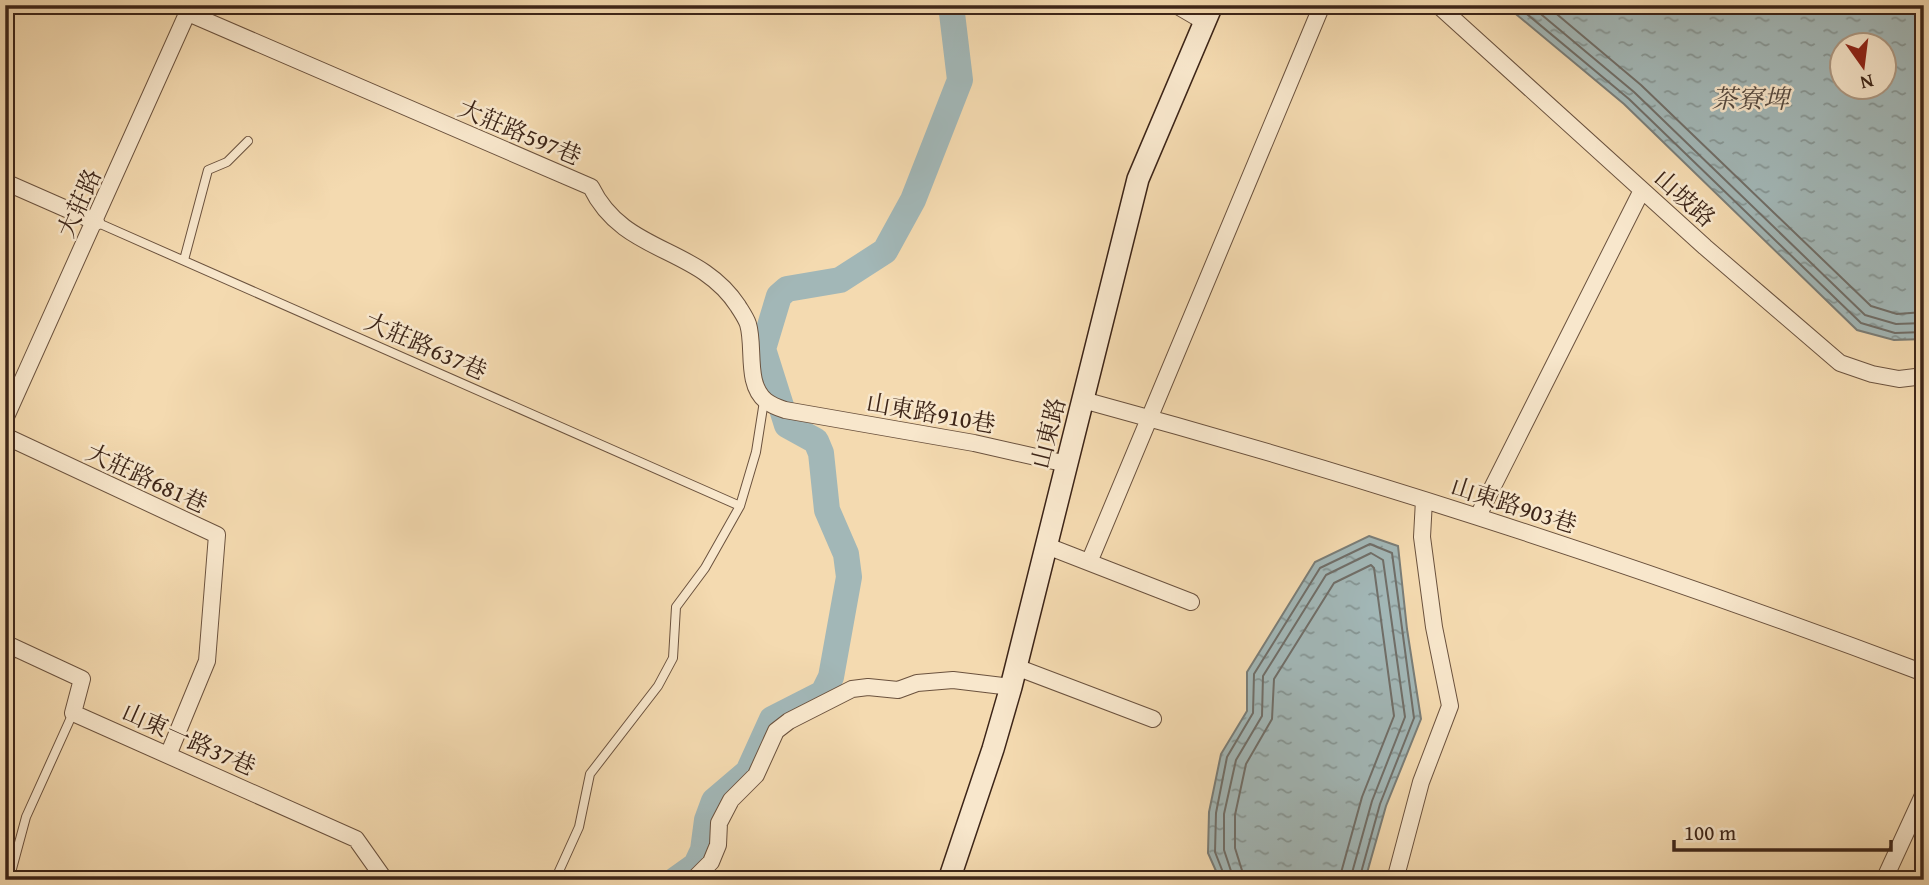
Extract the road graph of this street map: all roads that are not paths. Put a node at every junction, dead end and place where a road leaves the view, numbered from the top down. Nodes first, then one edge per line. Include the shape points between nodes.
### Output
1 (1176, 5) edge
2 (1322, 5) edge
3 (1438, 5) edge
4 (190, 9) edge
5 (1209, 14) edge
6 (248, 141) dead end
7 (5, 182) edge
8 (1642, 190) junction
9 (96, 222) junction
10 (184, 260) junction
11 (1924, 376) edge
12 (1083, 400) junction
13 (775, 406) junction
14 (1149, 418) junction
15 (5, 419) edge
16 (5, 436) edge
17 (1067, 464) junction
18 (1424, 500) junction
19 (740, 506) junction
20 (1478, 516) junction
21 (1047, 546) junction
22 (1090, 560) junction
23 (1191, 602) dead end
24 (5, 659) edge
25 (1924, 673) edge
26 (1013, 677) junction
27 (73, 713) junction
28 (1153, 719) dead end
29 (169, 753) junction
30 (1924, 793) edge
31 (9, 880) edge
32 (384, 880) edge
33 (555, 880) edge
34 (693, 880) edge
35 (949, 880) edge
36 (1395, 880) edge
37 (1884, 880) edge

1 - 5 street
2 - 14 street
3 - 8 street, 山坡路
4 - 9 street, 大莊路
4 - 13 street, 大莊路597巷 via 591,187 610,218 626,232 675,254 712,278 737,304 748,324 754,380
5 - 12 street, 山東路 via 1138,179
6 - 10 lane via 228,162 208,170
7 - 9 street
8 - 11 street, 山坡路 via 1840,363 1899,379
8 - 20 street
9 - 10 lane, 大莊路637巷
9 - 15 street, 大莊路
10 - 19 lane, 大莊路637巷
12 - 14 street, 山東路903巷
12 - 17 street, 山東路
13 - 17 street, 山東路910巷
13 - 19 lane
14 - 18 street, 山東路903巷
14 - 22 street
16 - 29 street, 大莊路681巷 via 217,535 207,661
17 - 21 street, 山東路
18 - 20 street, 山東路903巷
18 - 36 street via 1424,550 1450,706 1421,782
19 - 33 lane via 705,568 676,607 673,658 658,686 590,774 579,827
20 - 25 street, 山東路903巷 via 1716,595
21 - 22 street
21 - 26 street, 山東路
22 - 23 street
24 - 27 street via 11,646 82,679
26 - 28 street
26 - 34 street via 917,683 898,690 852,689 789,721 776,731 756,775 732,800 719,823 711,862
26 - 35 street, 山東路
27 - 29 street, 山東一路37巷
27 - 31 lane via 26,817
29 - 32 street, 山東一路37巷 via 356,839
30 - 37 street

